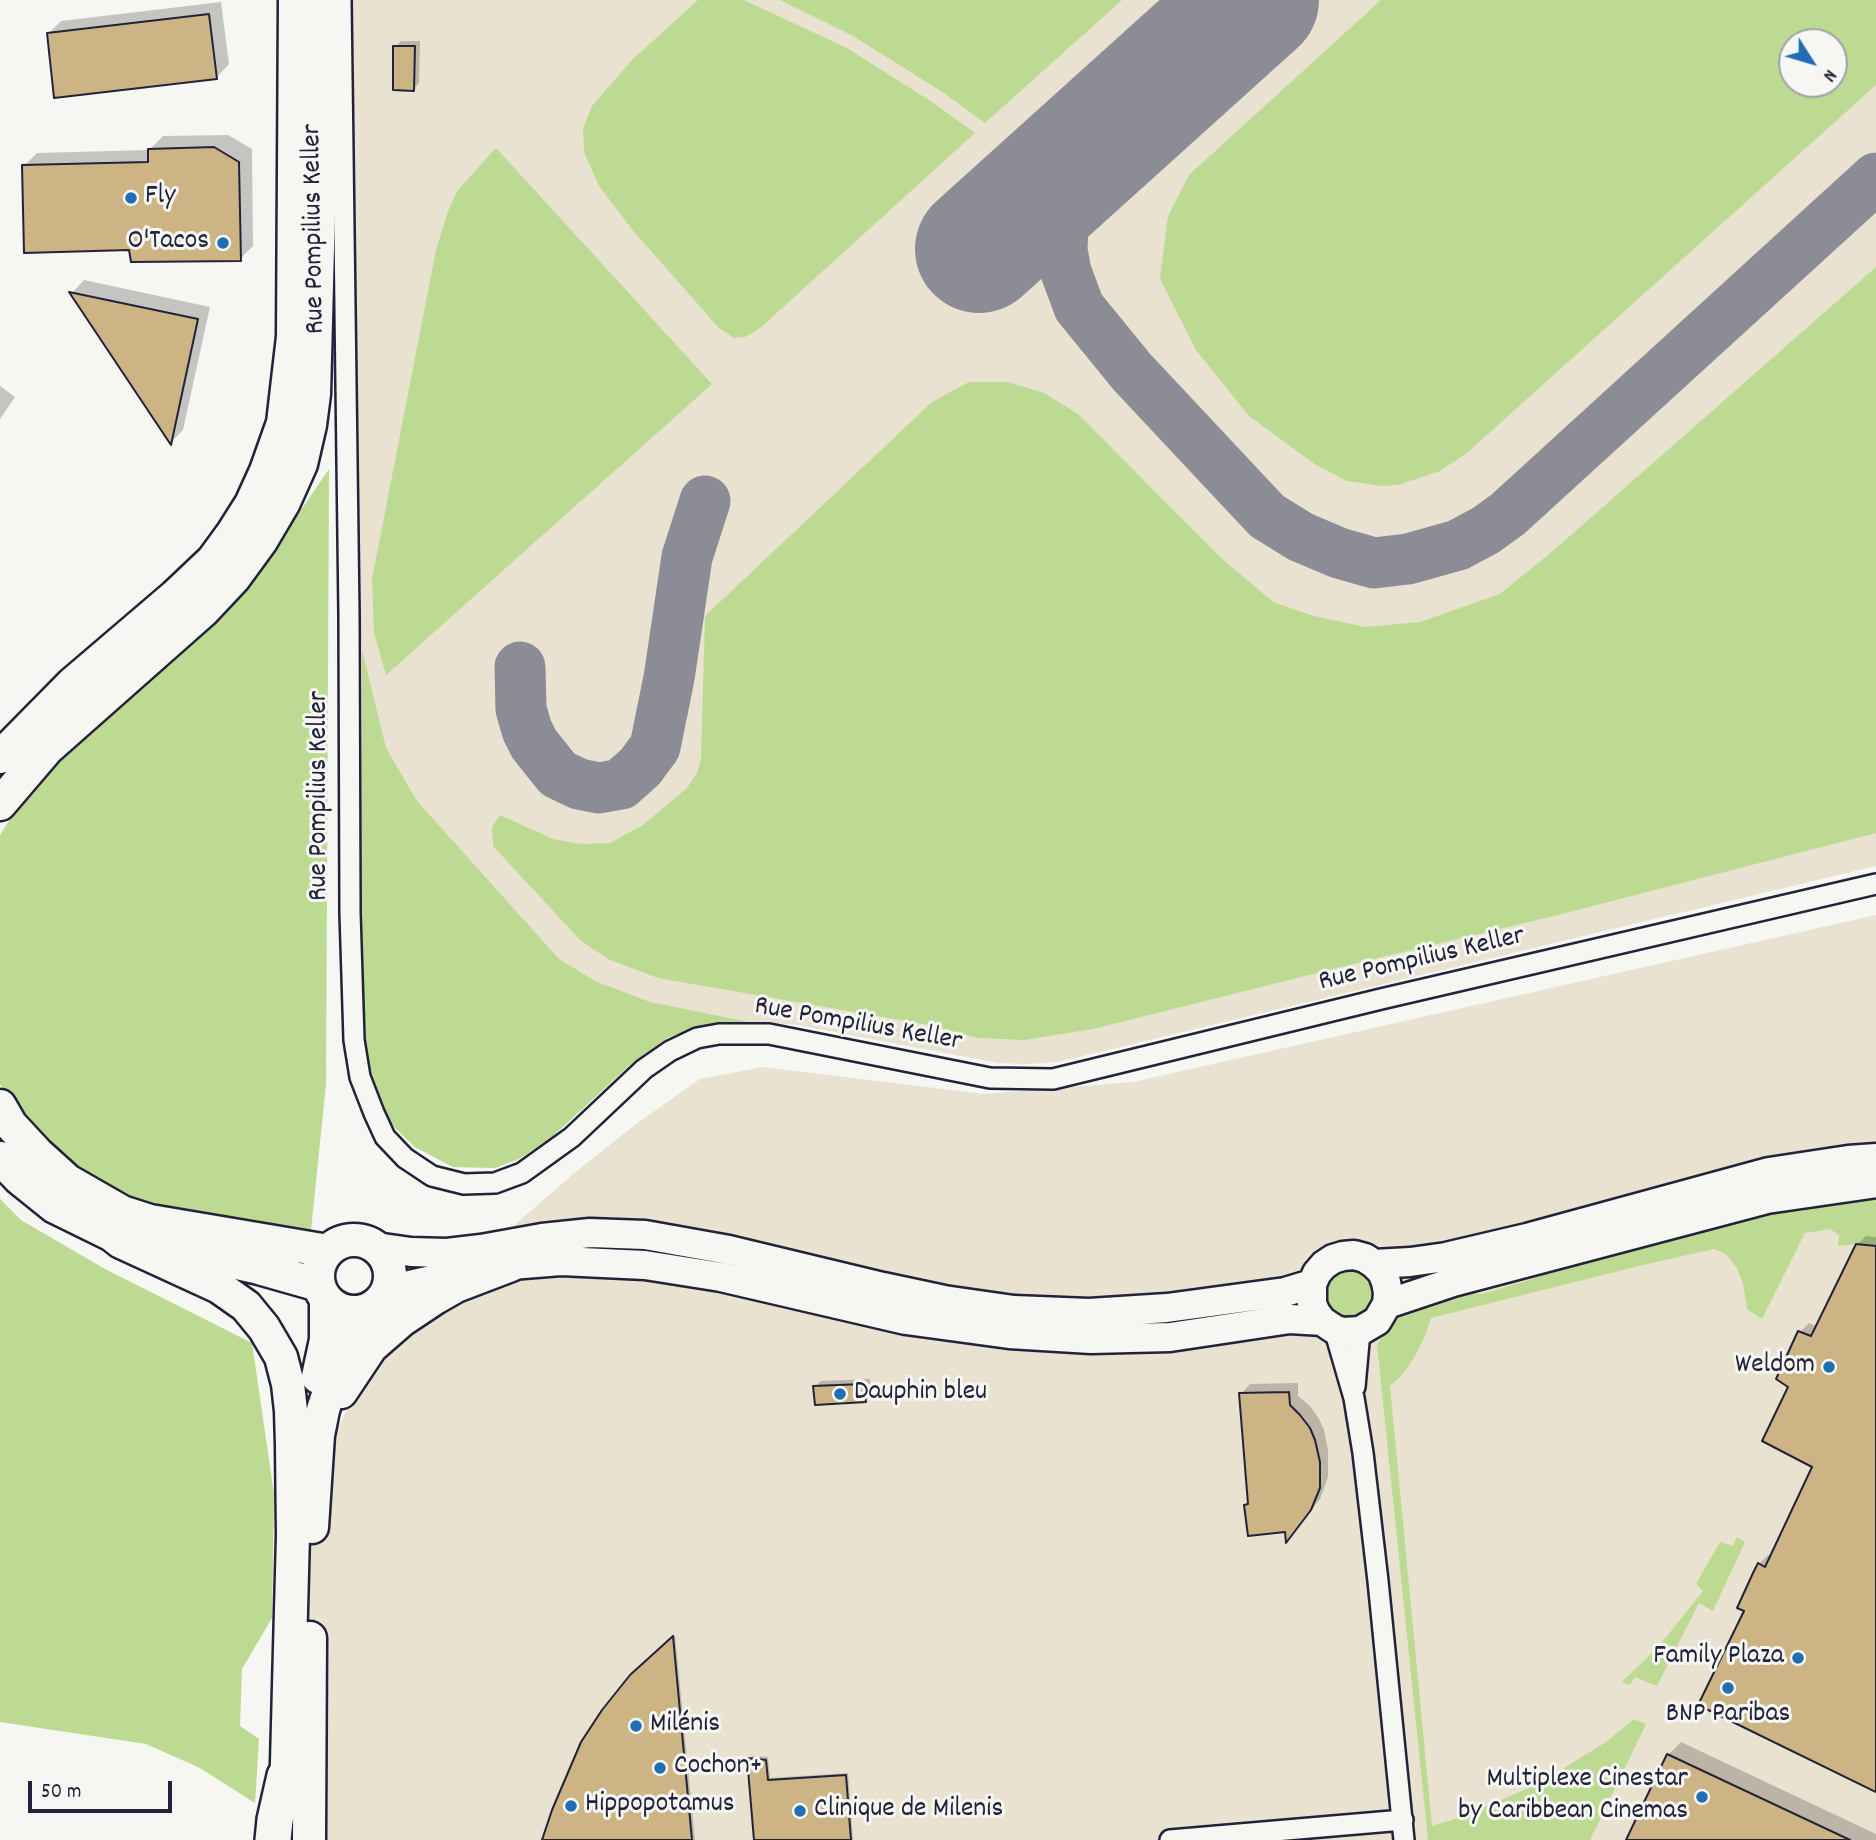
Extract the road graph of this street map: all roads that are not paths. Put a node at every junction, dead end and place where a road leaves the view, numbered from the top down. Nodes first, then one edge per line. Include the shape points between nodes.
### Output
1 (295, 0) edge
2 (320, 0) edge
3 (341, 0) edge
4 (0, 757) edge
5 (0, 804) edge
6 (1876, 884) edge
7 (0, 1106) edge
8 (0, 1158) edge
9 (1876, 1158) edge
10 (1876, 1183) edge
11 (112, 1235) junction
12 (376, 1247) junction
13 (328, 1251) junction
14 (1374, 1264) junction
15 (511, 1265) junction
16 (1312, 1284) junction
17 (323, 1292) junction
18 (374, 1304) junction
19 (1387, 1304) junction
20 (1339, 1327) junction
21 (1354, 1398) junction
22 (315, 1476) junction
23 (293, 1535) junction
24 (285, 1776) junction
25 (1403, 1820) junction
26 (273, 1840) edge
27 (286, 1840) edge
28 (309, 1840) edge
29 (1170, 1840) edge
30 (1404, 1840) edge

1 - 4 main road via 293,337 283,423 270,461 251,504 213,560 72,684
2 - 5 main road via 314,394 301,464 273,522 234,578 47,749
3 - 6 street, Rue Pompilius Keller via 354,1040 360,1077 385,1137 405,1158 432,1175 464,1184 495,1183 522,1173 572,1137 644,1069 697,1038 769,1034 990,1078 1053,1079
7 - 13 main road via 19,1134 68,1181 122,1212 150,1221
8 - 11 main road via 55,1206
9 - 14 main road via 1769,1172 1446,1257
10 - 19 main road via 1767,1199 1453,1282
11 - 17 main road via 259,1268
11 - 23 main road via 219,1287 246,1306 264,1328 281,1357 288,1384
12 - 13 main road via 357,1240
12 - 16 main road via 447,1253 590,1233 645,1235 944,1300 1014,1310 1089,1313 1167,1308
12 - 18 main road via 390,1270 389,1288
13 - 17 main road via 319,1267
14 - 16 main road via 1354,1255 1333,1259
14 - 19 main road via 1386,1282
15 - 18 main road via 417,1283
15 - 20 main road via 561,1261 645,1265 721,1277 906,1320 1009,1334 1170,1337 1290,1319
15 - 22 main road via 435,1298 371,1347 337,1400
16 - 20 main road via 1316,1313
17 - 18 main road via 336,1308 349,1312
17 - 23 main road via 326,1340 302,1443
18 - 22 main road via 341,1355 323,1410
19 - 20 main road via 1377,1321
20 - 21 street
20 - 21 street
21 - 25 street
22 - 28 main road
23 - 24 main road
24 - 26 highway
24 - 27 main road
25 - 29 street
25 - 30 street

